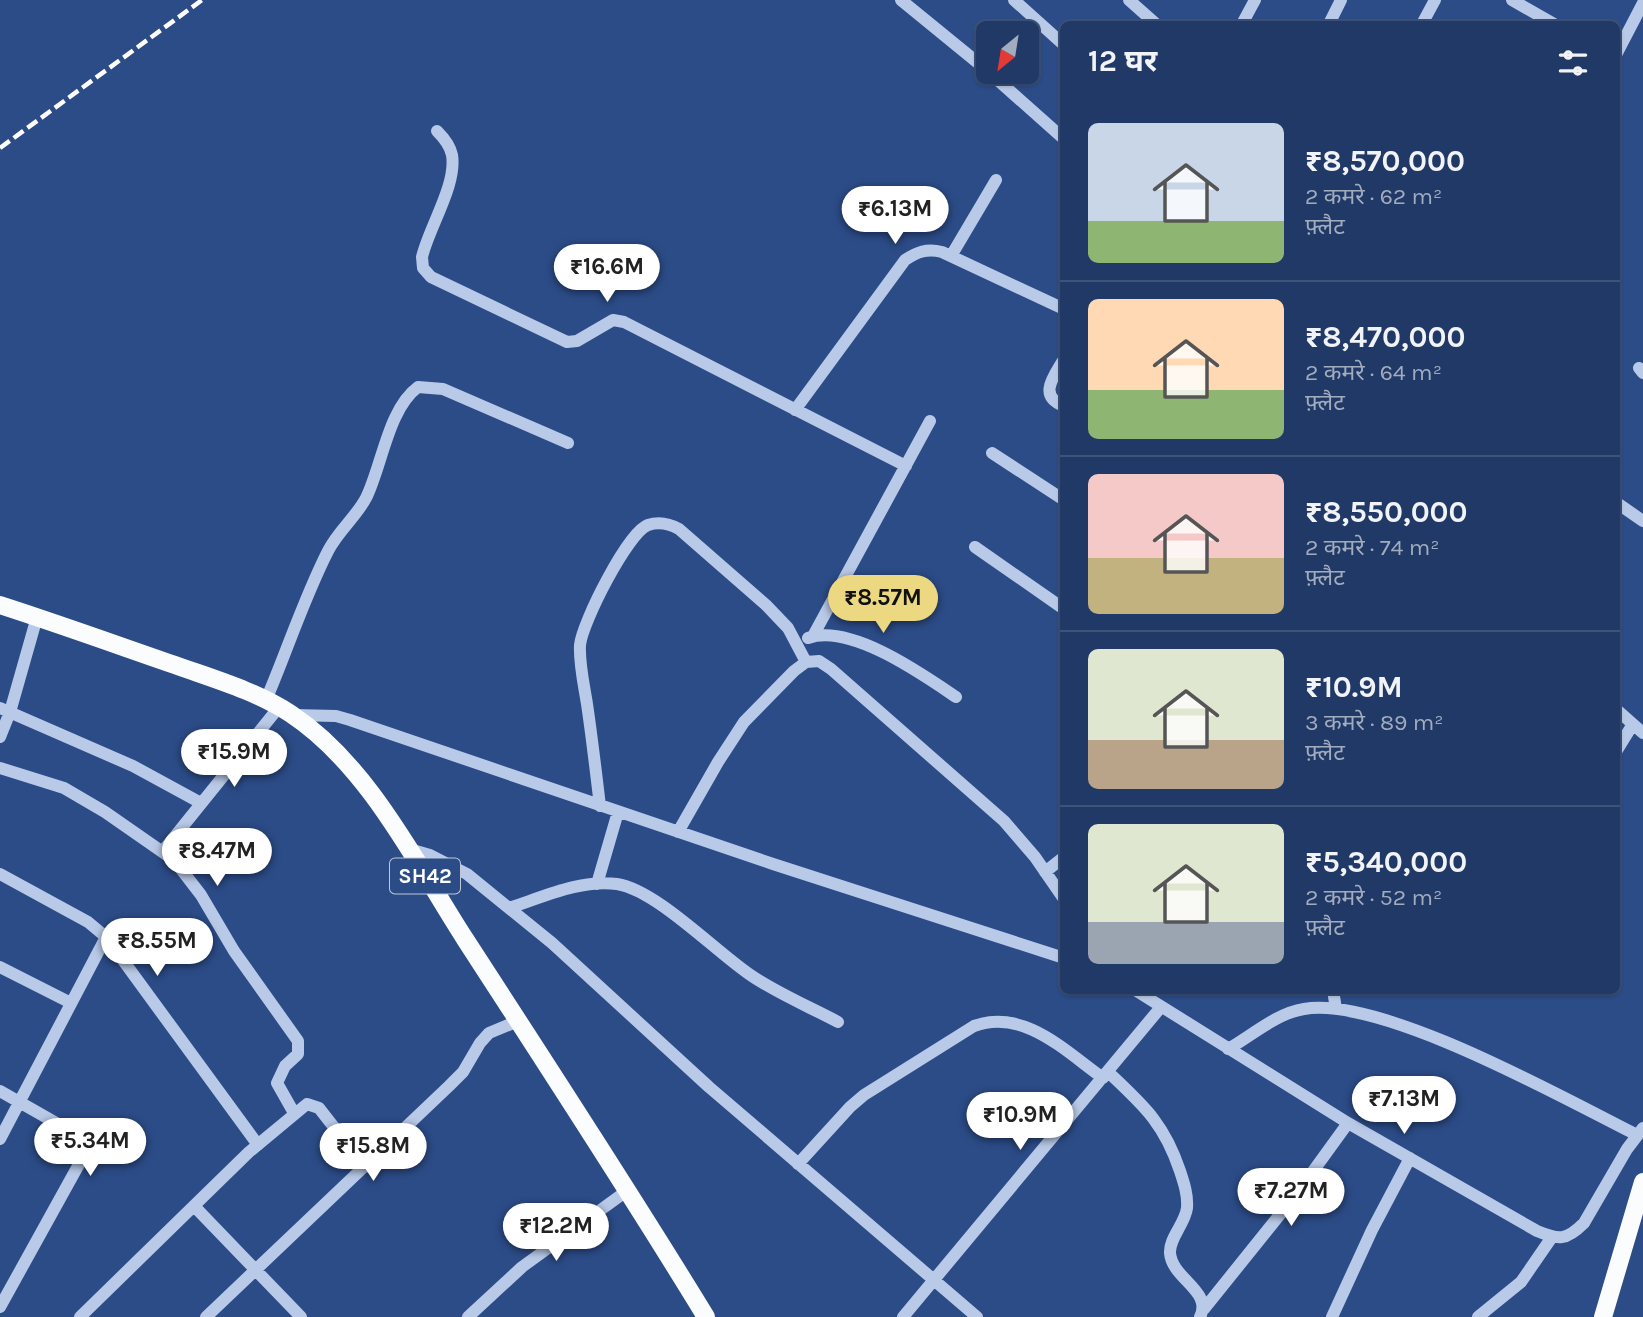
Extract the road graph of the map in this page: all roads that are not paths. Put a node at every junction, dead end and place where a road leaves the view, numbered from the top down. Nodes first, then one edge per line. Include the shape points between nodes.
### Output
1 (901, 0) edge
2 (1014, 0) edge
3 (1129, 0) edge
4 (1255, 0) edge
5 (1341, 0) edge
6 (1434, 0) edge
7 (1512, 0) edge
8 (1643, 3) edge
9 (1153, 21) edge
10 (1244, 21) edge
11 (1330, 21) edge
12 (1424, 21) edge
13 (1549, 21) edge
14 (1060, 41) edge
15 (1620, 47) edge
16 (437, 131) dead end
17 (1060, 135) edge
18 (996, 180) dead end
19 (951, 256) junction
20 (1060, 307) edge
21 (1060, 366) edge
22 (1060, 404) edge
23 (795, 410) junction
24 (930, 421) dead end
25 (568, 443) dead end
26 (992, 453) dead end
27 (906, 466) junction
28 (1060, 497) edge
29 (1620, 505) edge
30 (1643, 521) edge
31 (975, 547) dead end
32 (0, 605) edge
33 (1060, 606) edge
34 (37, 617) junction
35 (813, 636) junction
36 (797, 642) junction
37 (806, 662) junction
38 (956, 697) dead end
39 (279, 707) junction
40 (5, 710) edge
41 (1620, 713) edge
42 (1638, 728) edge
43 (0, 737) edge
44 (1620, 747) edge
45 (0, 768) edge
46 (201, 803) junction
47 (600, 806) junction
48 (618, 812) junction
49 (678, 832) junction
50 (409, 849) junction
51 (163, 851) junction
52 (1060, 860) edge
53 (1045, 872) junction
54 (0, 874) edge
55 (597, 884) junction
56 (1060, 893) edge
57 (509, 908) junction
58 (106, 937) junction
59 (1060, 957) edge
60 (0, 967) edge
61 (1141, 994) edge
62 (1334, 994) edge
63 (71, 1003) junction
64 (1161, 1007) junction
65 (1336, 1009) junction
66 (518, 1021) junction
67 (838, 1022) dead end
68 (1228, 1049) junction
69 (1105, 1075) junction
70 (0, 1091) edge
71 (20, 1102) junction
72 (294, 1113) junction
73 (1348, 1123) junction
74 (1640, 1131) edge
75 (0, 1139) edge
76 (258, 1144) junction
77 (1410, 1158) junction
78 (798, 1164) junction
79 (365, 1167) junction
80 (1643, 1182) edge
81 (628, 1190) junction
82 (194, 1206) junction
83 (1552, 1237) junction
84 (255, 1269) junction
85 (935, 1281) junction
86 (0, 1307) edge
87 (1202, 1313) edge
88 (80, 1317) edge
89 (206, 1317) edge
90 (301, 1317) edge
91 (468, 1317) edge
92 (706, 1317) edge
93 (903, 1317) edge
94 (977, 1317) edge
95 (1332, 1317) edge
96 (1478, 1317) edge
97 (1603, 1317) edge

1 - 17 street
2 - 14 street
3 - 9 street
4 - 10 street
5 - 11 street
6 - 12 street
7 - 13 street
8 - 15 street
16 - 23 street via 451,152 452,172 422,257 423,268 431,277 567,342 613,320 624,322
18 - 19 street
19 - 20 street
19 - 23 street via 932,249 905,260
21 - 22 street via 1049,394
23 - 27 street
24 - 27 street
25 - 39 street via 443,389 418,387 411,391 368,494 328,551
26 - 28 street
27 - 35 street
29 - 30 street
31 - 33 street
32 - 34 main road, SH42
34 - 39 main road, SH42
34 - 40 street
35 - 36 street
35 - 38 street via 830,635 865,646
36 - 37 street
36 - 47 street via 766,605 679,529 659,523 640,530 627,544 580,641
37 - 49 street via 744,722
37 - 53 street via 819,662 831,669 1004,821
39 - 46 street
39 - 47 street via 350,720
39 - 50 main road, SH42 via 335,752
40 - 43 street
40 - 46 street via 133,766
41 - 42 street
42 - 44 street
45 - 51 street via 64,788
46 - 51 street
47 - 48 street
48 - 49 street
48 - 55 street
49 - 59 street
50 - 57 street via 467,874
50 - 66 main road, SH42
51 - 72 street via 190,879 298,1041 298,1054 277,1083
52 - 53 street
53 - 56 street
54 - 58 street via 88,922
55 - 57 street
55 - 67 street via 616,884 642,893 747,973
57 - 78 street
58 - 63 street
58 - 76 street
60 - 63 street
61 - 64 street
62 - 65 street
63 - 71 street
64 - 68 street
64 - 69 street
65 - 68 street via 1289,1013
65 - 74 street via 1376,1018 1456,1048
66 - 79 street via 489,1033 463,1072
66 - 81 main road, SH42
68 - 73 street
69 - 78 street via 1031,1028 1007,1021 985,1022 864,1095
69 - 85 street
69 - 87 street via 1144,1107 1173,1151 1187,1209 1170,1253 1203,1302
70 - 71 street
71 - 75 street
71 - 86 street via 79,1136 86,1145
72 - 76 street
72 - 79 street via 307,1104 319,1108
73 - 77 street
73 - 87 street
74 - 83 street via 1584,1223 1564,1238
76 - 82 street
77 - 83 street
77 - 95 street
78 - 85 street
79 - 84 street
80 - 97 main road
81 - 91 street via 522,1267
81 - 92 main road, SH42
82 - 84 street
82 - 88 street
83 - 96 street via 1521,1282
84 - 89 street
84 - 90 street
85 - 93 street
85 - 94 street

